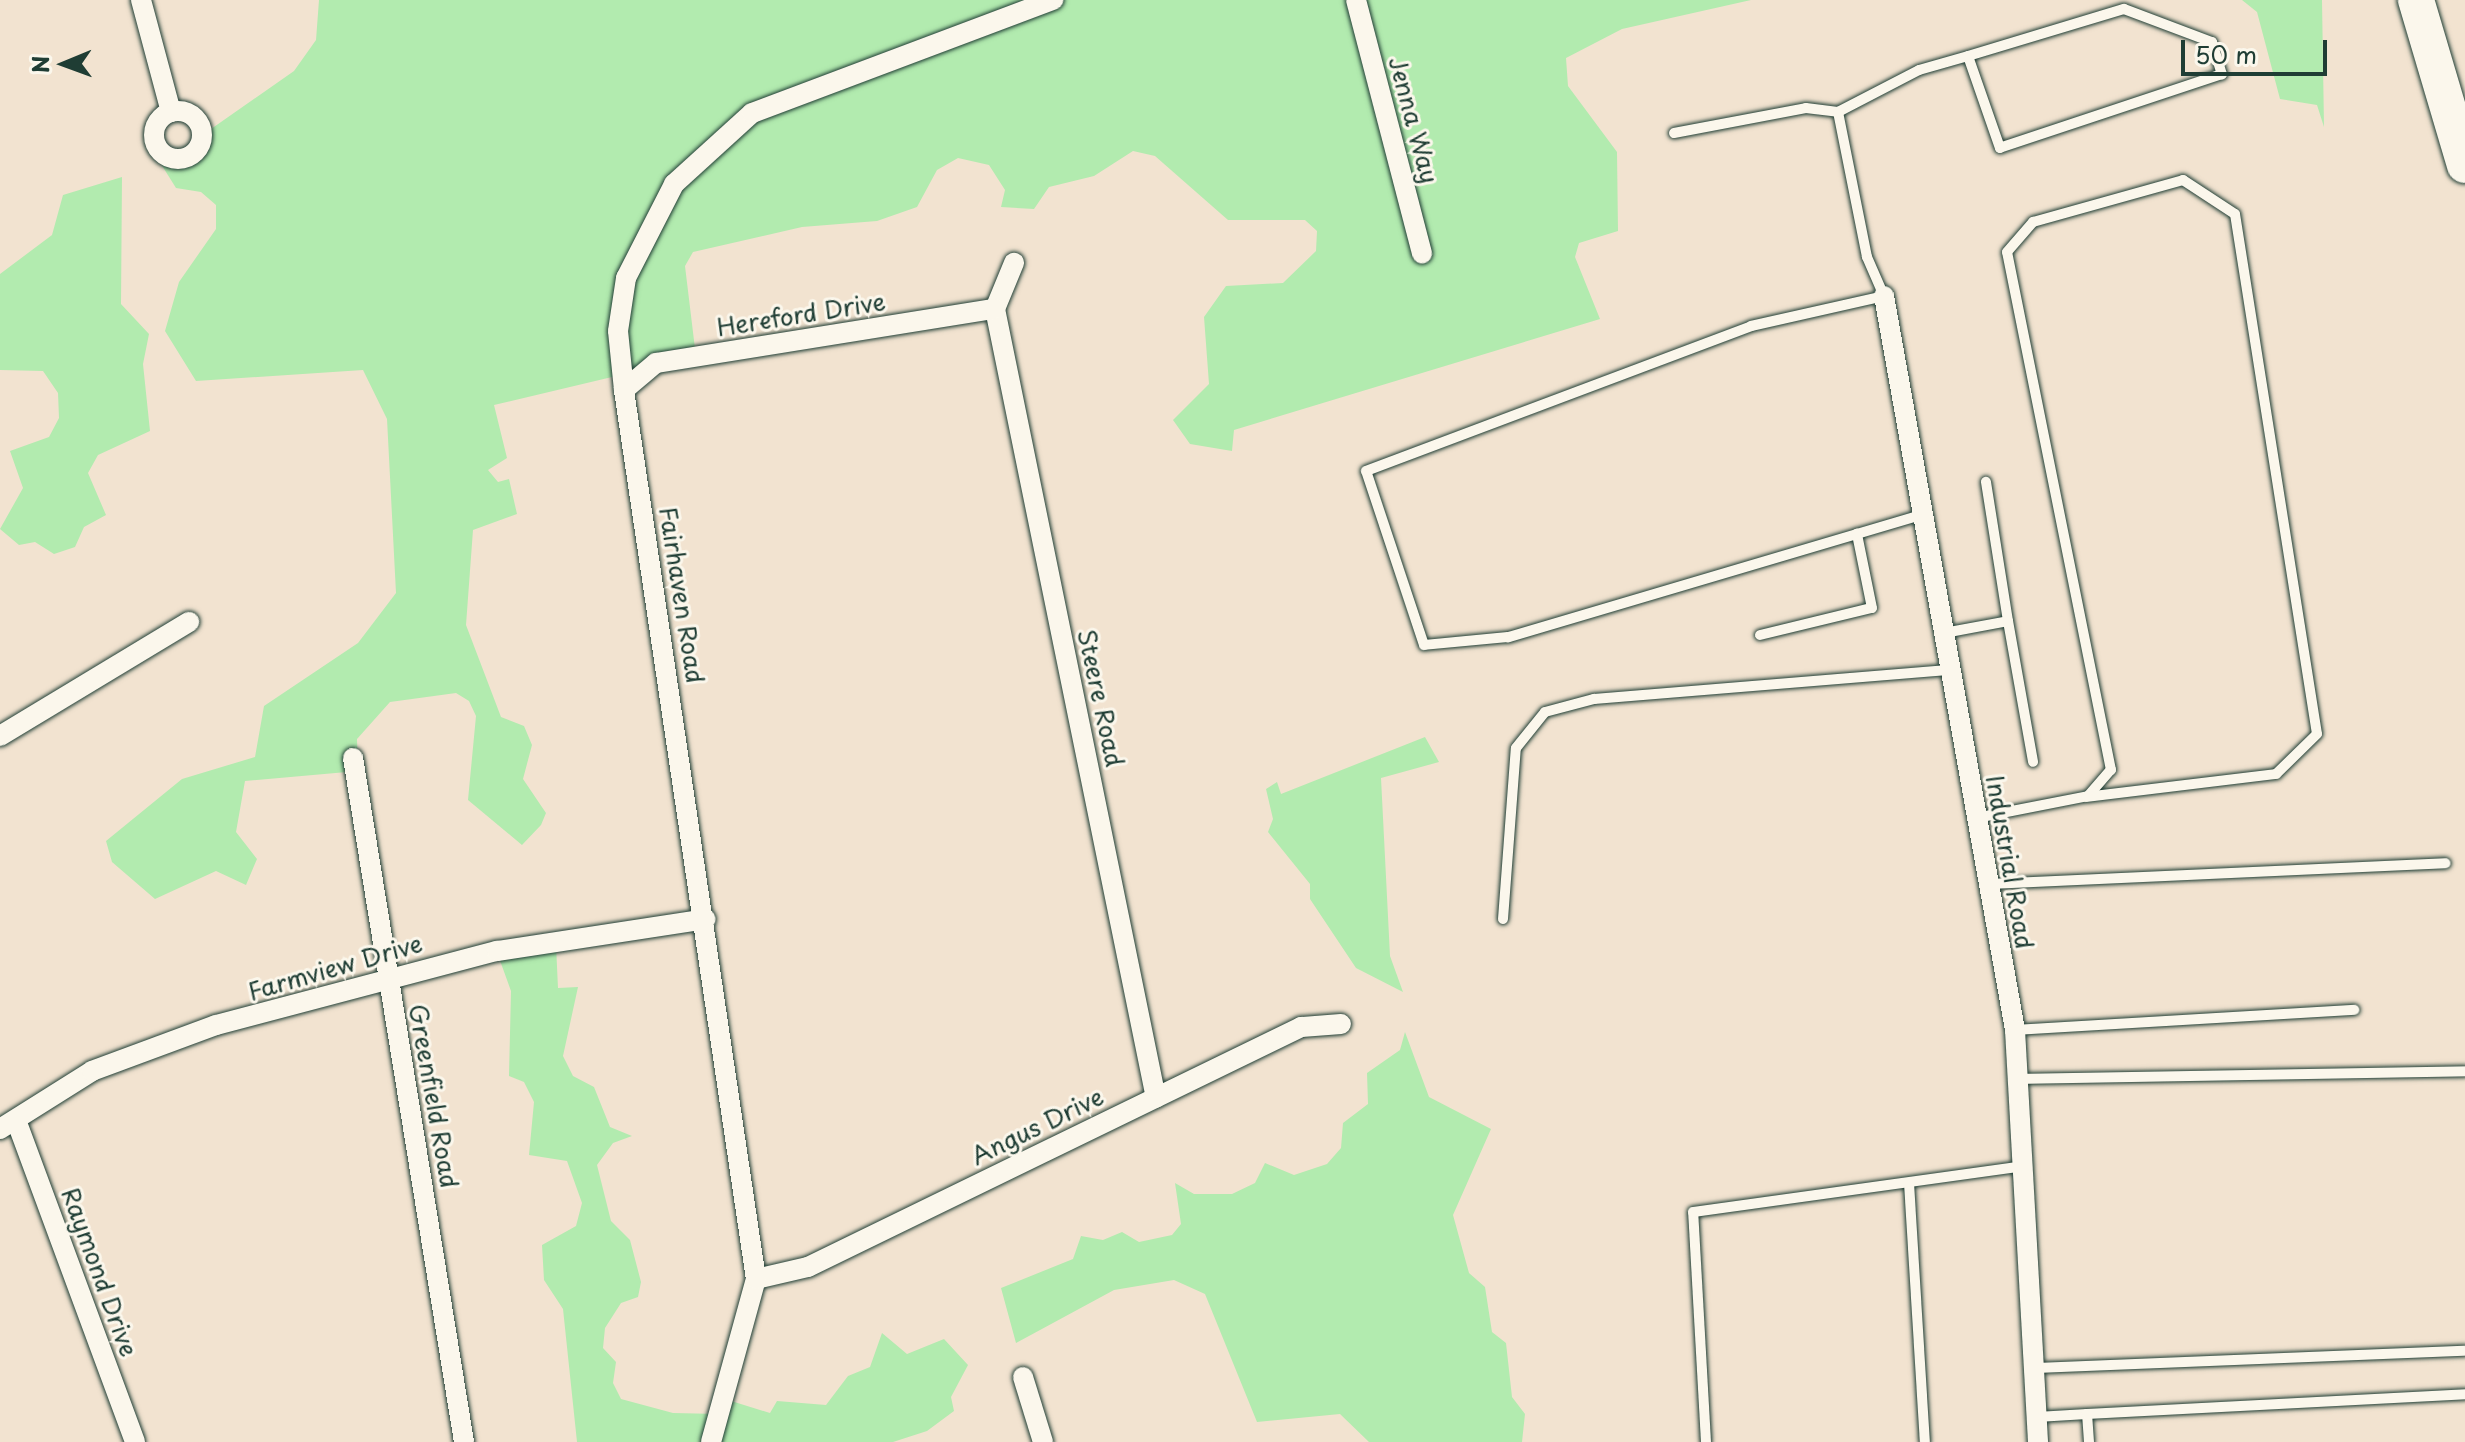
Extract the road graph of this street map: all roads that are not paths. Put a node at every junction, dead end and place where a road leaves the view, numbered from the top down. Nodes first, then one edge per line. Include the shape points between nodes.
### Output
1 (141, 0) edge
2 (1053, 0) edge
3 (1356, 0) edge
4 (2416, 0) edge
5 (1968, 56) junction
6 (171, 112) dead end
7 (1838, 112) junction
8 (1674, 133) dead end
9 (2465, 165) edge
10 (1422, 254) dead end
11 (1014, 263) dead end
12 (1884, 296) junction
13 (995, 309) junction
14 (624, 390) junction
15 (1986, 482) dead end
16 (1921, 515) junction
17 (1857, 534) junction
18 (2008, 621) junction
19 (189, 622) dead end
20 (1942, 634) junction
21 (1760, 635) dead end
22 (1948, 670) junction
23 (0, 736) edge
24 (353, 758) dead end
25 (2033, 762) dead end
26 (2086, 797) junction
27 (1976, 818) junction
28 (2446, 863) dead end
29 (1989, 884) junction
30 (706, 919) junction
31 (1503, 919) dead end
32 (387, 983) junction
33 (2354, 1010) dead end
34 (1341, 1024) dead end
35 (2015, 1030) junction
36 (2465, 1071) edge
37 (2019, 1079) junction
38 (1156, 1098) junction
39 (8, 1125) edge
40 (2025, 1166) junction
41 (1909, 1183) junction
42 (756, 1279) junction
43 (2465, 1351) edge
44 (2035, 1368) junction
45 (1023, 1377) dead end
46 (2465, 1394) edge
47 (2087, 1414) junction
48 (2037, 1417) junction
49 (135, 1442) edge
50 (464, 1442) edge
51 (711, 1442) edge
52 (1043, 1442) edge
53 (1706, 1442) edge
54 (1925, 1442) edge
55 (2038, 1442) edge
56 (2089, 1442) edge

1 - 6 street
2 - 14 street, Fairhaven Road via 795,95 726,130 674,184 637,247 618,331
3 - 10 street, Jenna Way
4 - 9 highway
5 - 5 lane via 2124,9 2212,42 2222,74 2000,148
5 - 7 lane via 1919,70
7 - 8 lane via 1806,108
7 - 12 lane via 1867,257
11 - 13 street
12 - 16 street, Industrial Road
12 - 17 lane via 1751,326 1366,471 1424,645 1508,637
13 - 14 street, Hereford Drive via 656,363
13 - 38 street, Steere Road
14 - 30 street, Fairhaven Road
15 - 18 lane
16 - 17 lane
16 - 20 street, Industrial Road
17 - 21 lane via 1872,608
18 - 20 lane
18 - 25 lane
19 - 23 street
20 - 22 street, Industrial Road
22 - 27 street, Industrial Road
22 - 31 lane via 1594,699 1545,712 1516,748
24 - 32 street, Greenfield Road
26 - 26 lane via 2111,770 2007,252 2033,222 2183,180 2235,214 2317,734 2276,774
26 - 27 lane
27 - 29 street, Industrial Road
28 - 29 lane
29 - 35 street, Industrial Road
30 - 32 street, Farmview Drive via 497,951
30 - 42 street, Fairhaven Road
32 - 39 street, Farmview Drive via 141,1050 92,1071
32 - 50 street, Greenfield Road
33 - 35 lane
34 - 38 street, Angus Drive via 1301,1027
35 - 37 street, Industrial Road
36 - 37 lane
37 - 40 street, Industrial Road
38 - 42 street, Angus Drive via 808,1267
39 - 49 street, Raymond Drive
40 - 41 lane
40 - 44 street, Industrial Road
41 - 53 lane via 1693,1212
41 - 54 lane
42 - 51 street, Fairhaven Road
43 - 44 lane
44 - 48 street, Industrial Road
45 - 52 street
46 - 47 lane
47 - 48 lane
47 - 56 lane
48 - 55 street, Industrial Road

